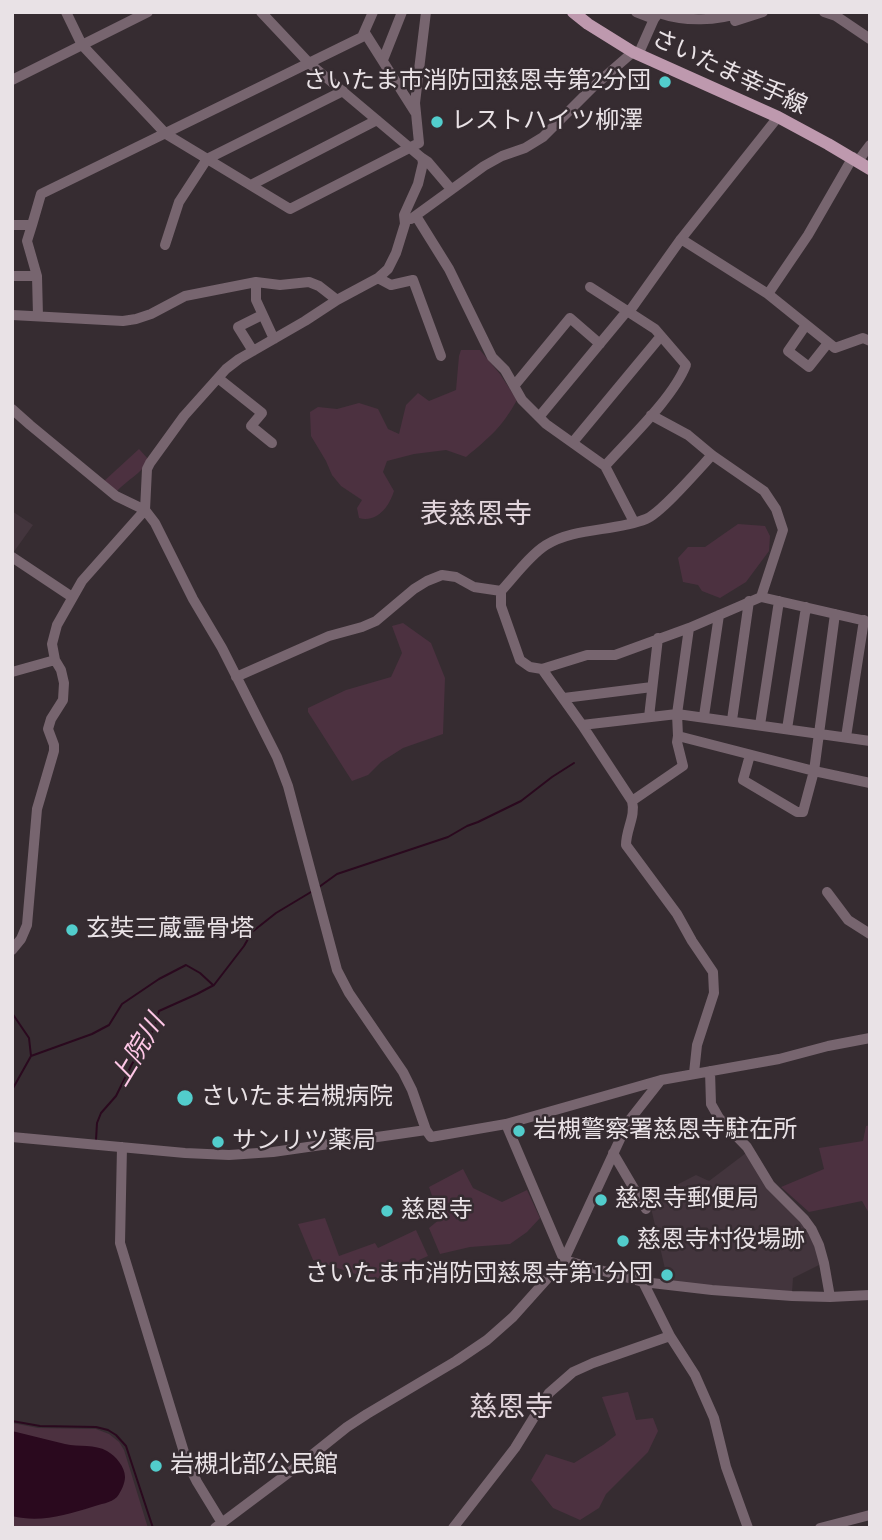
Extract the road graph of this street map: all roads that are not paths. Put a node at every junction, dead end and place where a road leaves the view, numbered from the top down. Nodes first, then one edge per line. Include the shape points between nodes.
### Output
1 (66, 12) edge
2 (148, 12) edge
3 (373, 12) edge
4 (402, 12) edge
5 (426, 12) edge
6 (573, 12) edge
7 (636, 12) edge
8 (743, 12) edge
9 (763, 12) edge
10 (824, 12) edge
11 (266, 14) edge
12 (657, 15) edge
13 (697, 19) junction
14 (365, 33) junction
15 (870, 39) edge
16 (82, 45) junction
17 (635, 54) junction
18 (383, 60) junction
19 (309, 63) junction
20 (12, 80) edge
21 (343, 92) junction
22 (416, 115) junction
23 (778, 117) junction
24 (377, 120) junction
25 (166, 134) junction
26 (870, 145) edge
27 (411, 148) junction
28 (422, 158) junction
29 (207, 159) junction
30 (855, 159) junction
31 (870, 169) edge
32 (251, 185) junction
33 (451, 189) junction
34 (416, 216) junction
35 (405, 224) junction
36 (12, 225) edge
37 (32, 225) junction
38 (681, 239) junction
39 (165, 245) dead end
40 (12, 276) edge
41 (37, 276) junction
42 (378, 278) junction
43 (256, 282) junction
44 (590, 288) dead end
45 (768, 294) junction
46 (337, 300) junction
47 (628, 312) junction
48 (12, 315) edge
49 (262, 315) junction
50 (38, 316) junction
51 (807, 325) junction
52 (661, 336) junction
53 (274, 339) junction
54 (870, 341) edge
55 (828, 343) junction
56 (600, 344) junction
57 (253, 351) junction
58 (441, 356) dead end
59 (218, 378) junction
60 (514, 386) junction
61 (12, 409) edge
62 (651, 415) junction
63 (539, 417) junction
64 (572, 442) junction
65 (272, 443) dead end
66 (712, 455) junction
67 (605, 466) junction
68 (145, 510) junction
69 (634, 522) junction
70 (12, 556) edge
71 (501, 591) junction
72 (72, 597) junction
73 (761, 597) junction
74 (749, 601) junction
75 (779, 601) junction
76 (806, 607) junction
77 (835, 614) junction
78 (719, 615) junction
79 (867, 621) edge
80 (689, 628) junction
81 (658, 638) junction
82 (55, 660) junction
83 (542, 669) junction
84 (12, 671) edge
85 (236, 677) junction
86 (652, 687) junction
87 (564, 698) junction
88 (677, 713) junction
89 (704, 716) junction
90 (649, 717) junction
91 (732, 720) junction
92 (760, 724) junction
93 (582, 725) junction
94 (788, 729) junction
95 (818, 733) junction
96 (678, 736) junction
97 (846, 737) junction
98 (870, 741) edge
99 (750, 755) junction
100 (814, 771) junction
101 (870, 783) edge
102 (632, 801) junction
103 (827, 892) dead end
104 (870, 934) edge
105 (12, 950) edge
106 (870, 1038) edge
107 (710, 1071) junction
108 (694, 1073) junction
109 (661, 1080) junction
110 (506, 1124) junction
111 (426, 1130) junction
112 (12, 1137) edge
113 (122, 1147) junction
114 (614, 1153) junction
115 (646, 1209) dead end
116 (564, 1260) junction
117 (643, 1282) junction
118 (870, 1295) edge
119 (830, 1297) junction
120 (670, 1336) junction
121 (870, 1515) edge
122 (219, 1525) edge
123 (453, 1528) edge
124 (748, 1528) edge
125 (820, 1528) edge

1 - 16 street
2 - 16 street
3 - 14 street
4 - 18 street
5 - 22 street
6 - 17 main road, さいたま幸手線
7 - 12 street
8 - 13 street
9 - 13 street via 730,23
10 - 15 street
11 - 19 street
12 - 13 street
12 - 17 street
14 - 18 street
14 - 19 street
16 - 20 street
16 - 25 street
17 - 23 main road, さいたま幸手線
17 - 33 street via 542,137 484,166
18 - 22 street
19 - 21 street
19 - 25 street
21 - 24 street
21 - 29 street
22 - 27 street via 419,144
23 - 30 main road, さいたま幸手線
23 - 38 street
24 - 27 street
24 - 32 street
25 - 29 street
25 - 37 street via 41,194
26 - 30 street
27 - 28 street
27 - 32 street via 290,209
28 - 33 street
28 - 35 street
29 - 32 street
29 - 39 street via 179,202
30 - 31 main road, さいたま幸手線
30 - 45 street
33 - 34 street
34 - 35 street
34 - 60 street via 449,269 492,357
35 - 42 street via 388,270
36 - 37 street
37 - 41 street via 27,241
38 - 45 street
38 - 47 street
40 - 41 street
41 - 50 street
42 - 46 street
42 - 58 street via 391,285 413,280
43 - 46 street via 309,282
43 - 49 street
43 - 50 street via 185,296 136,319
44 - 47 street
45 - 51 street
46 - 53 street
47 - 52 street
47 - 56 street
48 - 50 street
49 - 53 street
49 - 57 street via 238,327
51 - 55 street
51 - 55 street via 788,351 809,367
52 - 62 street via 686,365
52 - 64 street
53 - 57 street
54 - 55 street via 863,338 835,348
56 - 60 street via 570,318
56 - 63 street
57 - 59 street
59 - 65 street via 262,413 251,426
59 - 68 street via 150,463
60 - 63 street
61 - 68 street via 116,496
62 - 66 street via 688,435
62 - 67 street
63 - 64 street
64 - 67 street
66 - 69 street via 648,519
66 - 73 street via 764,491 776,509 783,530
67 - 69 street
68 - 72 street
68 - 85 street
69 - 71 street via 549,543
70 - 72 street
71 - 83 street via 501,606 520,660
71 - 85 street via 442,575 414,589 376,621 329,636
72 - 82 street via 52,643
73 - 74 street
73 - 75 street
74 - 78 street
74 - 91 street
75 - 76 street
75 - 92 street
76 - 77 street
76 - 94 street
77 - 79 street
77 - 95 street
78 - 80 street
78 - 89 street
79 - 97 street
80 - 81 street
80 - 88 street
81 - 83 street via 615,655 587,655
81 - 86 street
82 - 84 street
82 - 105 street via 64,683 63,700 48,729 54,751 37,809 27,925
83 - 87 street
85 - 111 street via 288,786 337,970 402,1072
86 - 87 street
86 - 90 street
87 - 93 street
88 - 89 street
88 - 90 street
88 - 96 street
89 - 91 street
90 - 93 street
91 - 92 street
92 - 94 street
93 - 102 street
94 - 95 street
95 - 97 street
95 - 100 street
96 - 99 street
96 - 102 street via 683,766
97 - 98 street
99 - 100 street
99 - 100 street via 743,780 801,813
100 - 101 street
102 - 108 street via 626,845 713,972 714,993 697,1045
103 - 104 street via 848,920
106 - 107 street
107 - 108 street
107 - 119 street via 712,1104 719,1118 747,1147 770,1185 812,1230
108 - 109 street
109 - 110 street
109 - 114 street via 628,1122
110 - 111 street via 431,1137
110 - 116 street
111 - 113 street via 273,1152 218,1154
112 - 113 street
113 - 122 street via 120,1243 187,1462
114 - 115 street
114 - 116 street
116 - 117 street
116 - 122 street via 487,1340 346,1427
117 - 119 street
117 - 120 street
118 - 119 street
120 - 123 street via 573,1372 548,1393 515,1448
120 - 124 street via 695,1375 714,1418
121 - 125 street

